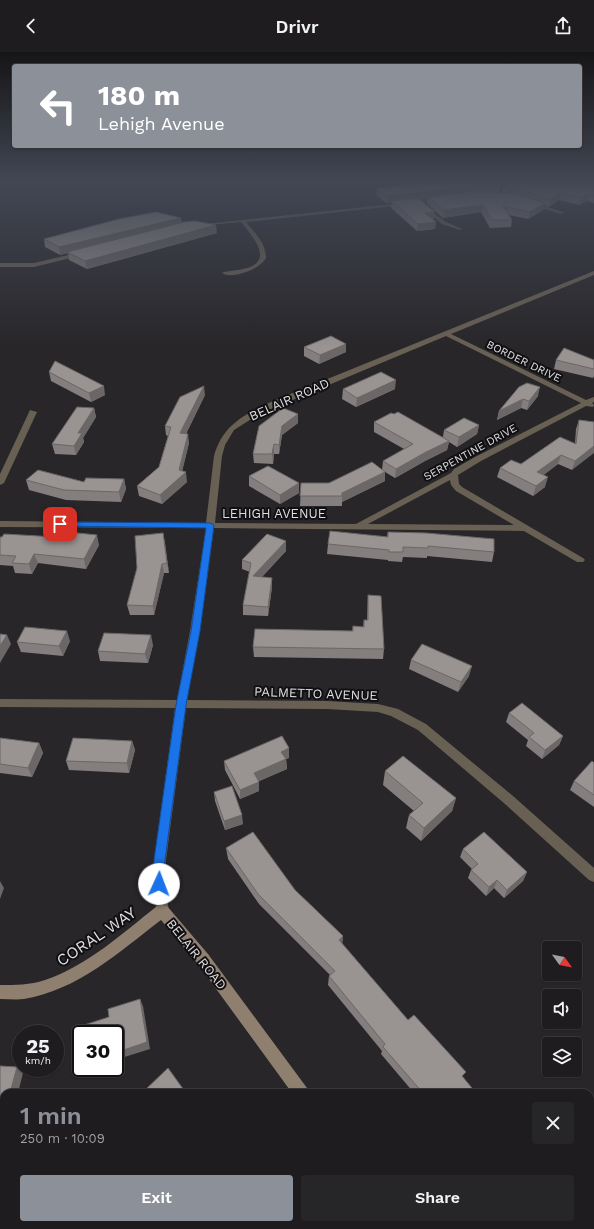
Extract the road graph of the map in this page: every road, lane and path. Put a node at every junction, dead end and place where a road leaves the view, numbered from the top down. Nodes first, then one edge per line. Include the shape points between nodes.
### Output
1 (254, 238) edge
2 (87, 252) edge
3 (0, 265) edge
4 (225, 273) dead end
5 (594, 273) edge
6 (445, 333) junction
7 (594, 399) edge
8 (586, 403) junction
9 (594, 406) edge
10 (33, 412) dead end
11 (454, 475) junction
12 (0, 483) edge
13 (0, 524) edge
14 (210, 525) junction
15 (358, 526) junction
16 (523, 528) junction
17 (580, 560) dead end
18 (0, 703) edge
19 (181, 705) junction
20 (594, 876) edge
21 (162, 911) junction
22 (0, 992) edge
23 (299, 1089) edge

1 - 4 street via 262,249 263,256 259,264 250,269
2 - 3 street via 34,265
5 - 6 street, BELAIR ROAD
6 - 8 street, BORDER DRIVE
6 - 14 street, BELAIR ROAD via 276,403 235,425 219,448
7 - 8 street, SERPENTINE DRIVE
8 - 9 street, BORDER DRIVE
8 - 11 street, SERPENTINE DRIVE via 478,459
10 - 12 street
11 - 15 street, SERPENTINE DRIVE
11 - 16 street, LEHIGH AVENUE via 455,485 459,489
13 - 14 street, LEHIGH AVENUE
14 - 15 street, LEHIGH AVENUE
14 - 19 street, BELAIR ROAD via 195,631
15 - 16 street, LEHIGH AVENUE
16 - 17 street, LEHIGH AVENUE
18 - 19 street, PALMETTO AVENUE
19 - 20 street, PALMETTO AVENUE via 363,706 394,712 422,726
19 - 21 street, BELAIR ROAD via 160,860
21 - 22 street, CORAL WAY via 88,966 68,977 31,990
21 - 23 street, BELAIR ROAD via 203,959

